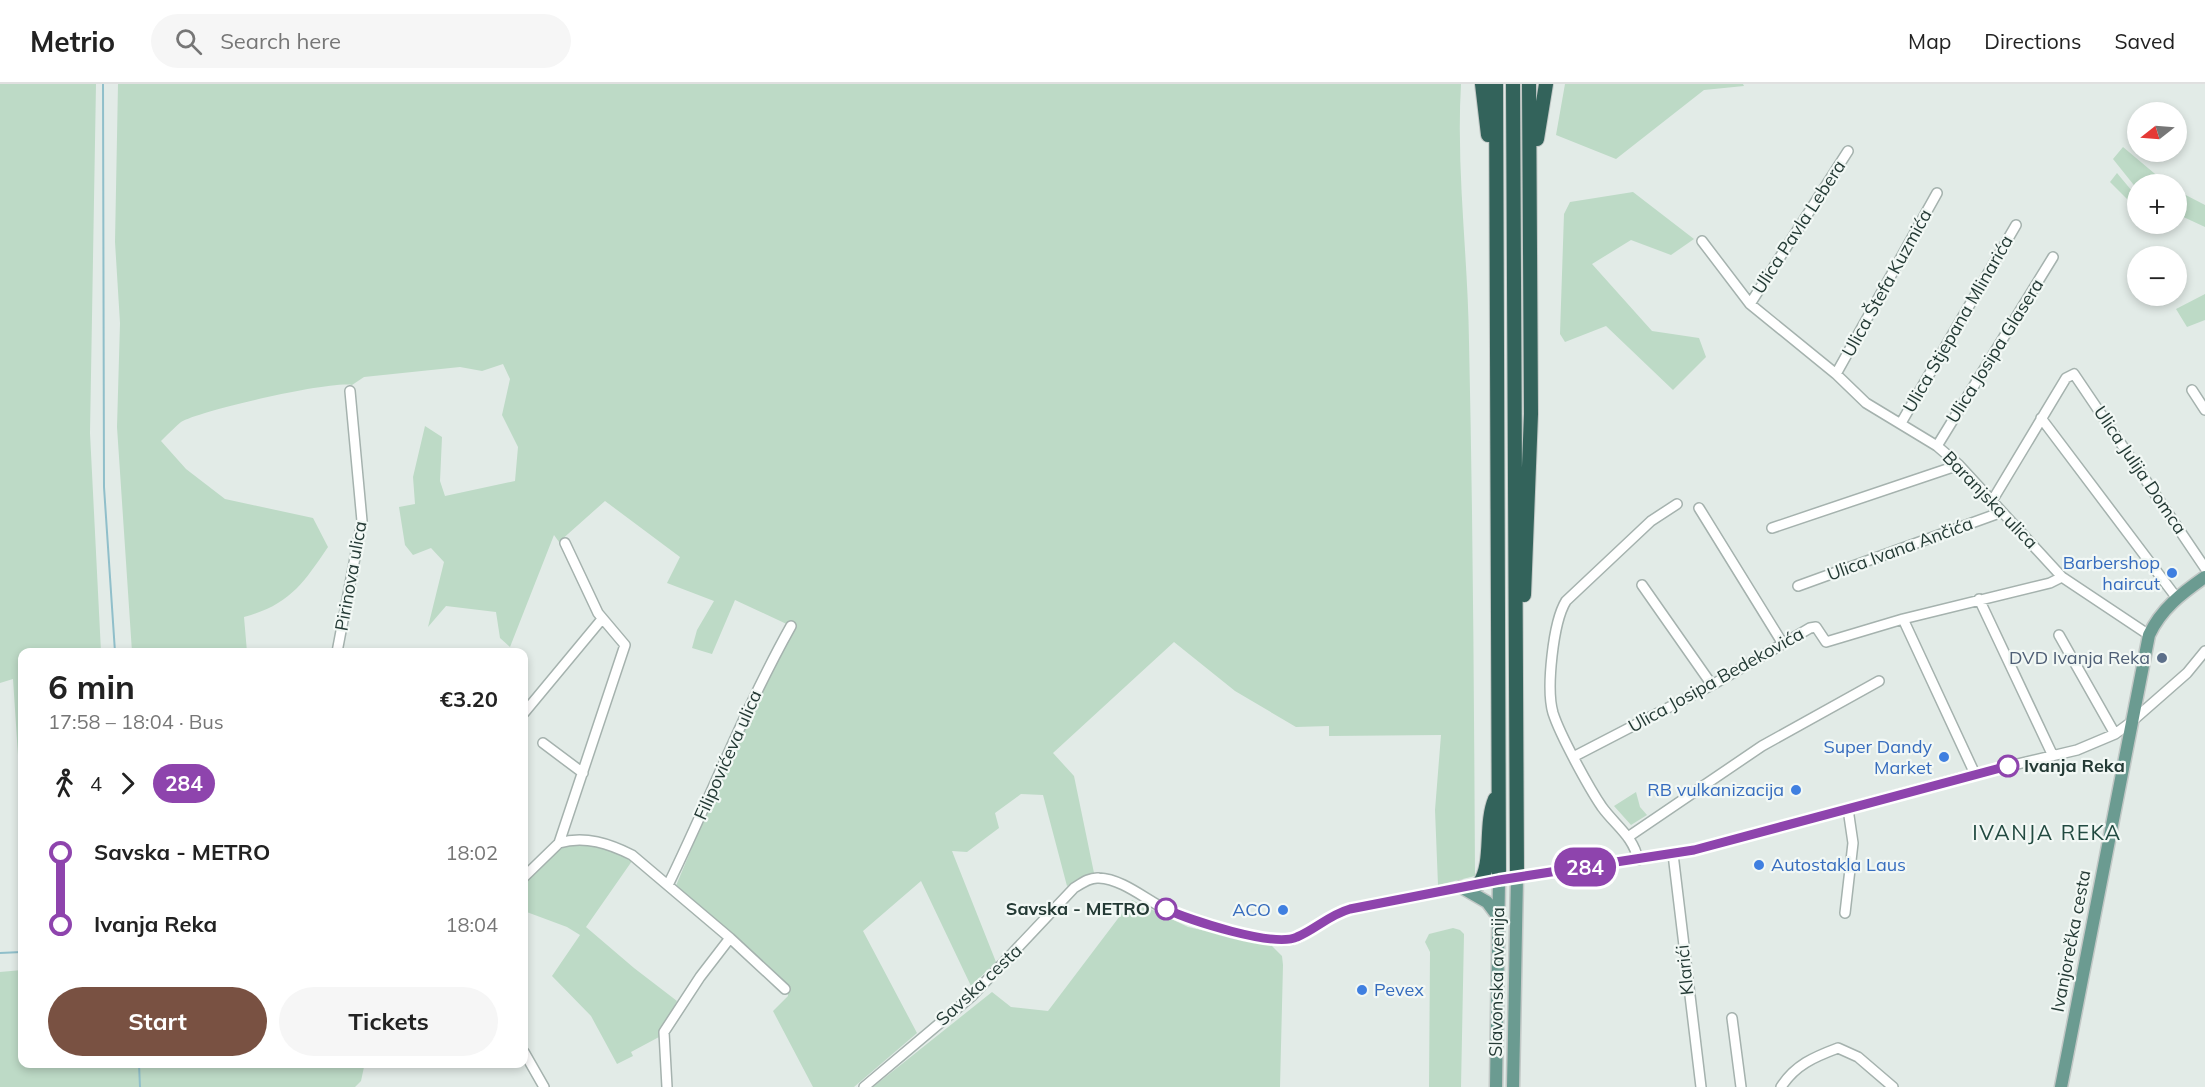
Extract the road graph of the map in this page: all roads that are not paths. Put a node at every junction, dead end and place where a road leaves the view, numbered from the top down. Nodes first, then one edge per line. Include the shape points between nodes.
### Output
1 (1482, 84) edge
2 (1497, 84) edge
3 (1513, 84) edge
4 (1529, 84) edge
5 (1546, 84) edge
6 (1848, 151) dead end
7 (1530, 186) junction
8 (1937, 193) dead end
9 (1497, 215) junction
10 (2016, 225) dead end
11 (1702, 241) dead end
12 (2053, 257) dead end
13 (1750, 304) junction
14 (1836, 374) junction
15 (2192, 390) dead end
16 (350, 391) dead end
17 (2205, 410) edge
18 (2041, 418) junction
19 (1901, 423) junction
20 (1937, 446) junction
21 (1959, 465) junction
22 (1992, 501) junction
23 (1677, 504) dead end
24 (1699, 508) dead end
25 (2002, 512) junction
26 (1772, 528) dead end
27 (565, 543) dead end
28 (2205, 568) edge
29 (2062, 577) junction
30 (2205, 577) edge
31 (1642, 585) dead end
32 (1798, 586) dead end
33 (2176, 597) junction
34 (1979, 599) junction
35 (1903, 618) junction
36 (602, 620) junction
37 (1516, 622) junction
38 (791, 626) dead end
39 (2059, 635) dead end
40 (2149, 635) junction
41 (1783, 644) junction
42 (338, 648) edge
43 (2205, 651) edge
44 (1879, 681) dead end
45 (1712, 685) junction
46 (528, 708) edge
47 (2130, 723) junction
48 (2115, 734) junction
49 (543, 743) dead end
50 (1575, 756) junction
51 (2053, 756) junction
52 (582, 772) junction
53 (1975, 774) junction
54 (1500, 789) junction
55 (1848, 809) junction
56 (1628, 837) junction
57 (559, 843) junction
58 (1673, 854) junction
59 (1638, 860) junction
60 (528, 873) edge
61 (1517, 877) junction
62 (1499, 880) junction
63 (1479, 884) junction
64 (668, 885) junction
65 (1461, 887) junction
66 (1845, 913) dead end
67 (1499, 919) junction
68 (730, 938) junction
69 (785, 989) dead end
70 (1732, 1018) dead end
71 (528, 1059) edge
72 (544, 1087) edge
73 (667, 1087) edge
74 (864, 1087) edge
75 (1496, 1087) edge
76 (1513, 1087) edge
77 (1701, 1087) edge
78 (1741, 1087) edge
79 (1781, 1087) edge
80 (1893, 1087) edge
81 (2061, 1087) edge

1 - 9 highway via 1487,110 1490,202
2 - 9 highway
3 - 37 highway
4 - 7 highway
5 - 7 highway
6 - 13 street, Ulica Pavla Lebera
7 - 37 highway via 1528,508 1524,603
8 - 14 street, Ulica Štefa Kuzmića
9 - 54 highway
10 - 19 street, Ulica Stjepana Mlinarića
11 - 13 street, Baranjska ulica
12 - 20 street, Ulica Josipa Glasera
13 - 14 street, Baranjska ulica
14 - 19 street, Baranjska ulica via 1866,403
15 - 17 street
16 - 42 street, Pirinova ulica via 362,521
18 - 22 street
18 - 28 street, Ulica Julija Domca via 2066,378 2074,374
18 - 33 street
19 - 20 street, Baranjska ulica
20 - 21 street, Baranjska ulica
21 - 22 street, Baranjska ulica
21 - 26 street
22 - 25 street, Baranjska ulica
23 - 50 street via 1630,540 1562,608 1554,648 1551,702
24 - 41 street
25 - 29 street, Baranjska ulica
25 - 32 street, Ulica Ivana Ančića
27 - 36 street
29 - 34 street, Ulica Josipa Bedekovića
29 - 40 street, Baranjska ulica
30 - 33 main road, Ivanjorečka cesta
31 - 45 street
33 - 40 main road, Ivanjorečka cesta
34 - 35 street, Ulica Josipa Bedekovića
34 - 51 street
35 - 41 street, Ulica Josipa Bedekovića via 1826,642 1816,627 1810,628
35 - 53 street
36 - 46 street
36 - 52 street via 625,645
37 - 61 highway
38 - 64 street, Filipovićeva ulica via 756,688
39 - 48 street
40 - 47 main road, Ivanjorečka cesta
41 - 45 street, Ulica Josipa Bedekovića
43 - 47 street, Savska cesta via 2187,673
44 - 56 street via 1762,746
45 - 50 street, Ulica Josipa Bedekovića
47 - 48 street, Savska cesta
47 - 81 main road, Ivanjorečka cesta
48 - 51 street, Savska cesta
49 - 52 street
50 - 56 street via 1599,802
51 - 53 street, Savska cesta
52 - 57 street
53 - 55 street, Savska cesta
54 - 62 highway
54 - 63 highway via 1490,816 1486,868
55 - 58 street, Savska cesta
55 - 66 street via 1853,843
56 - 59 street
57 - 60 street
57 - 64 street via 577,840 614,846 632,855
58 - 59 street, Savska cesta
58 - 77 street, Klarići
59 - 61 street, Savska cesta
61 - 62 street, Savska cesta
61 - 76 main road, Slavonska avenija
62 - 63 street, Savska cesta
62 - 67 main road, Slavonska avenija
63 - 65 street, Savska cesta
64 - 68 street
65 - 67 main road via 1487,902
65 - 74 street, Savska cesta via 1336,913 1289,940 1212,927 1183,917 1117,883 1101,878 1087,880 1074,888 972,996
67 - 75 main road, Slavonska avenija
68 - 69 street
68 - 73 street via 664,1032
70 - 78 street
71 - 72 street
79 - 80 street via 1790,1073 1812,1058 1838,1048 1858,1057

